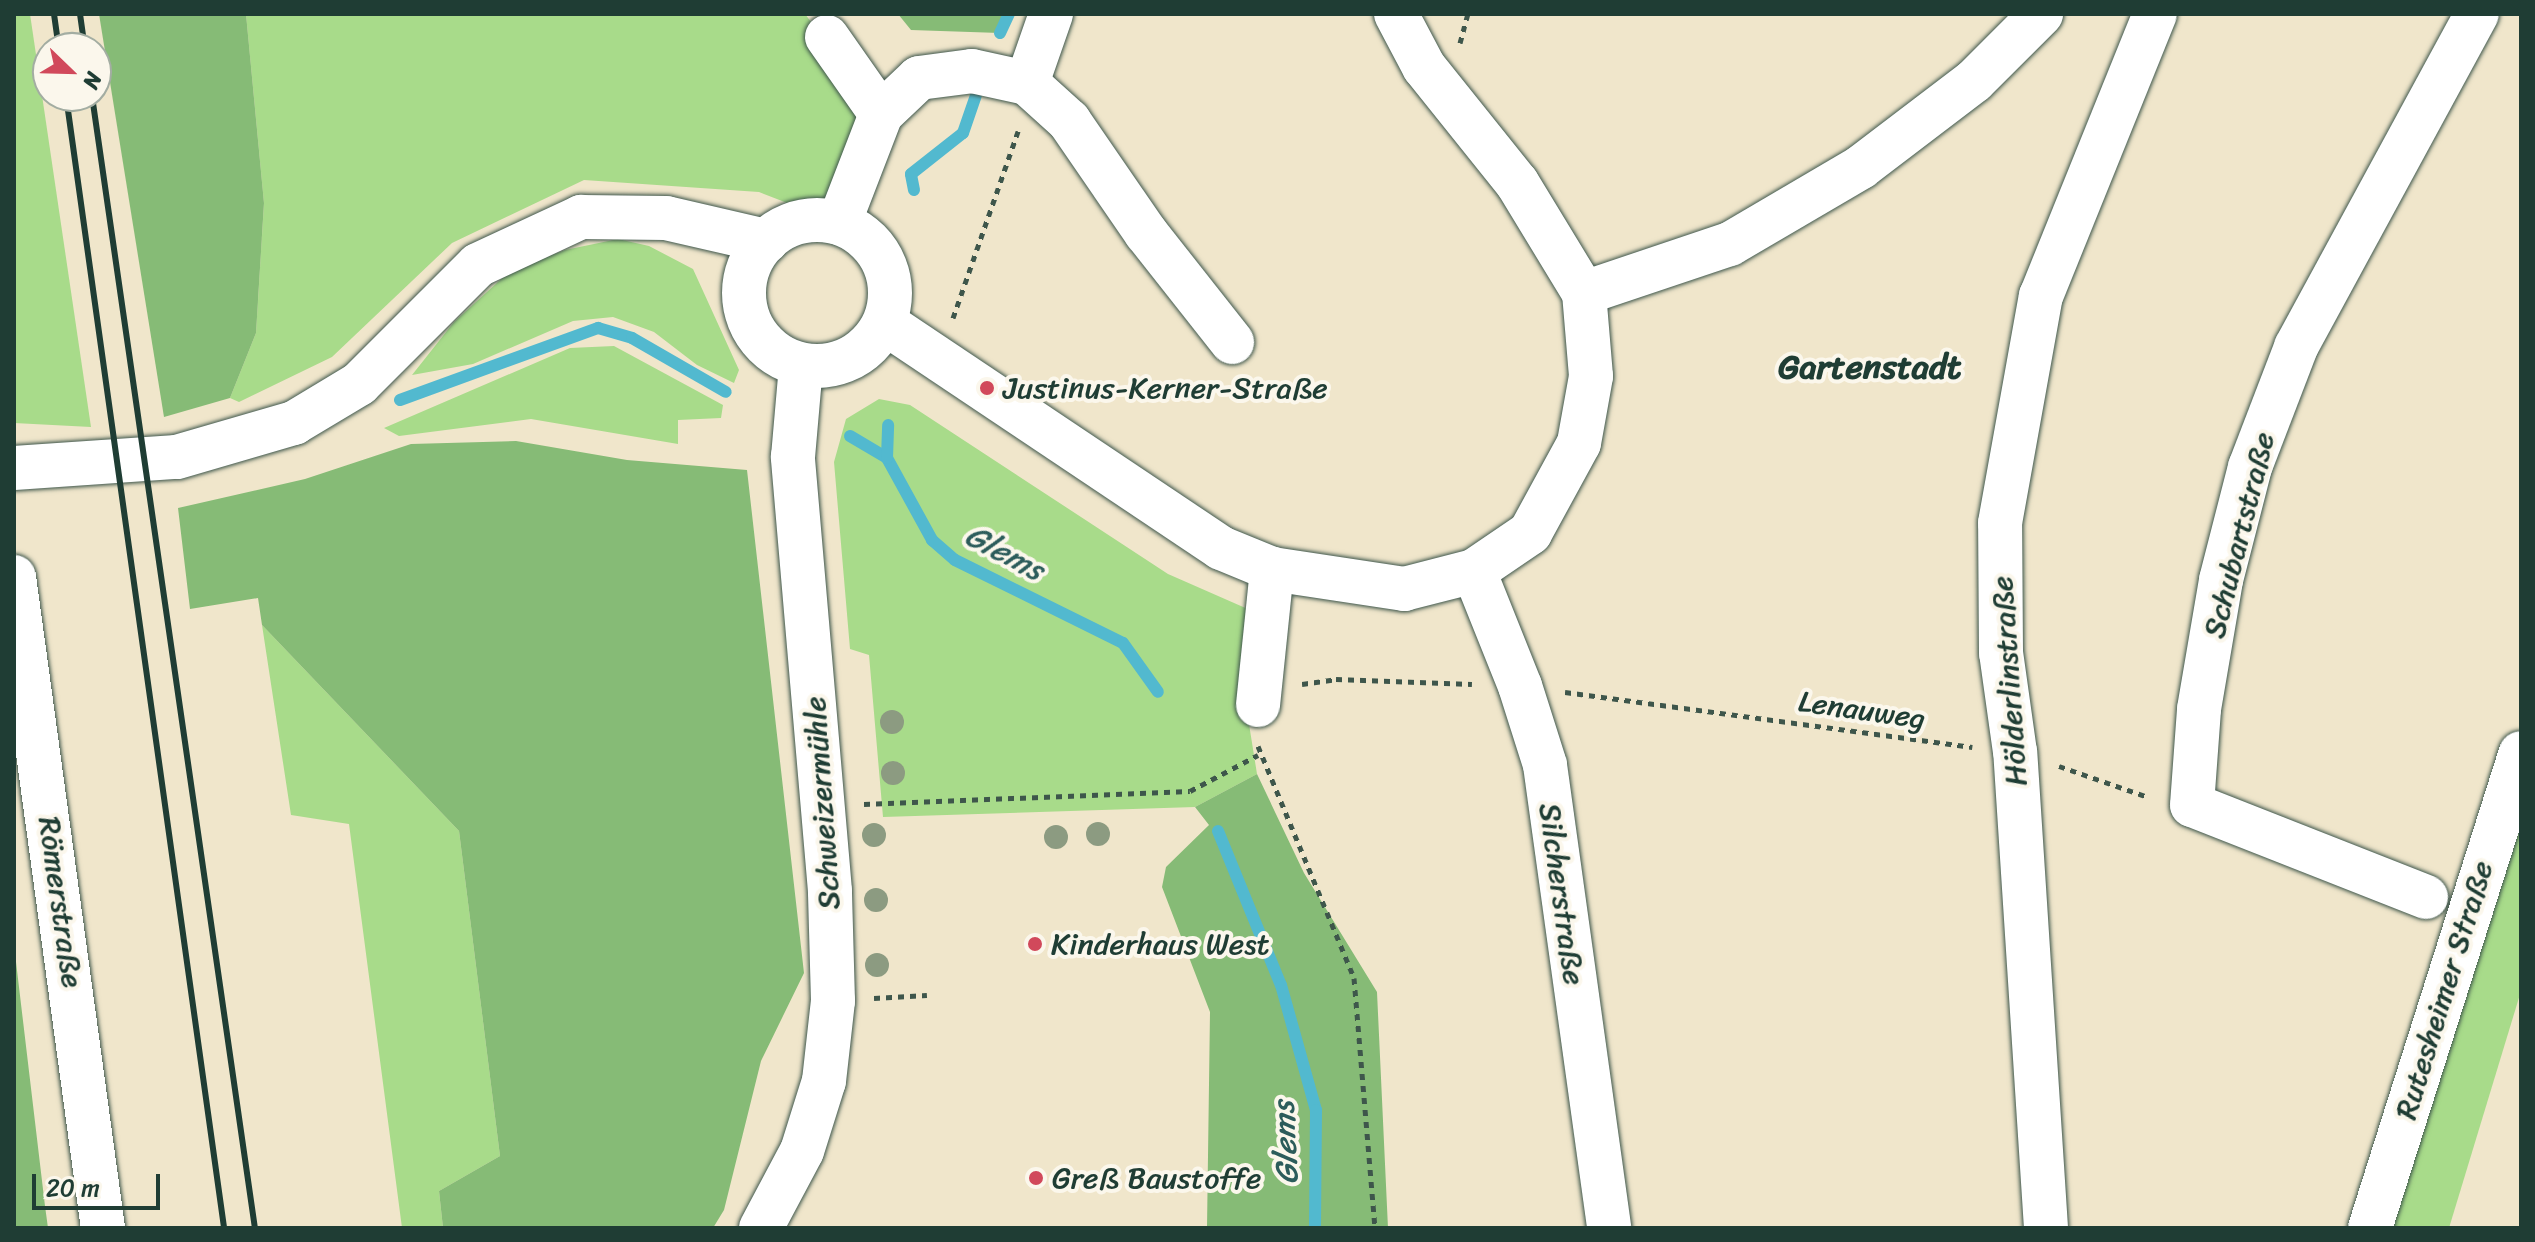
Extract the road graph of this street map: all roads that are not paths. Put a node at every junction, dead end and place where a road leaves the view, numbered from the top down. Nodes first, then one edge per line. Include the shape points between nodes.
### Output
1 (1051, 14) edge
2 (1396, 14) edge
3 (2041, 14) edge
4 (2155, 14) edge
5 (2477, 14) edge
6 (827, 37) dead end
7 (1027, 83) junction
8 (881, 114) junction
9 (666, 218) junction
10 (839, 223) junction
11 (766, 241) junction
12 (745, 282) junction
13 (1584, 293) junction
14 (885, 323) junction
15 (1232, 342) dead end
16 (801, 365) junction
17 (14, 468) edge
18 (1272, 569) junction
19 (1474, 571) junction
20 (14, 577) edge
21 (1258, 705) road end
22 (2521, 753) edge
23 (2426, 897) dead end
24 (103, 1228) edge
25 (761, 1228) edge
26 (1609, 1228) edge
27 (2046, 1228) edge
28 (2370, 1228) edge

1 - 7 street
2 - 13 street via 1424,67 1517,183
3 - 13 street via 1974,81 1861,167 1730,244
4 - 27 street, Hölderlinstraße via 2041,296 2000,523 2001,653 2015,752
5 - 23 street, Schubartstraße via 2296,347 2250,467 2216,609 2199,709 2192,805
6 - 8 street
7 - 8 street via 972,71 919,78
7 - 15 street via 1069,121 1146,233
8 - 10 street
9 - 11 street
9 - 12 street
9 - 17 street via 581,217 478,265 359,384 331,404 261,437 177,457
10 - 11 street via 799,222
10 - 14 street via 878,251 891,299
11 - 12 street
12 - 16 street via 751,325 781,357
13 - 19 street via 1591,376 1579,443 1530,533
14 - 16 street via 871,344 850,359 826,366
14 - 18 street via 1221,548
16 - 25 street, Schweizermühle via 793,457 823,806 833,1001 824,1081 802,1151
18 - 19 street via 1404,589
18 - 21 street
19 - 26 street, Silcherstraße via 1545,765
20 - 24 street, Römerstraße
22 - 28 street, Rutesheimer Straße

